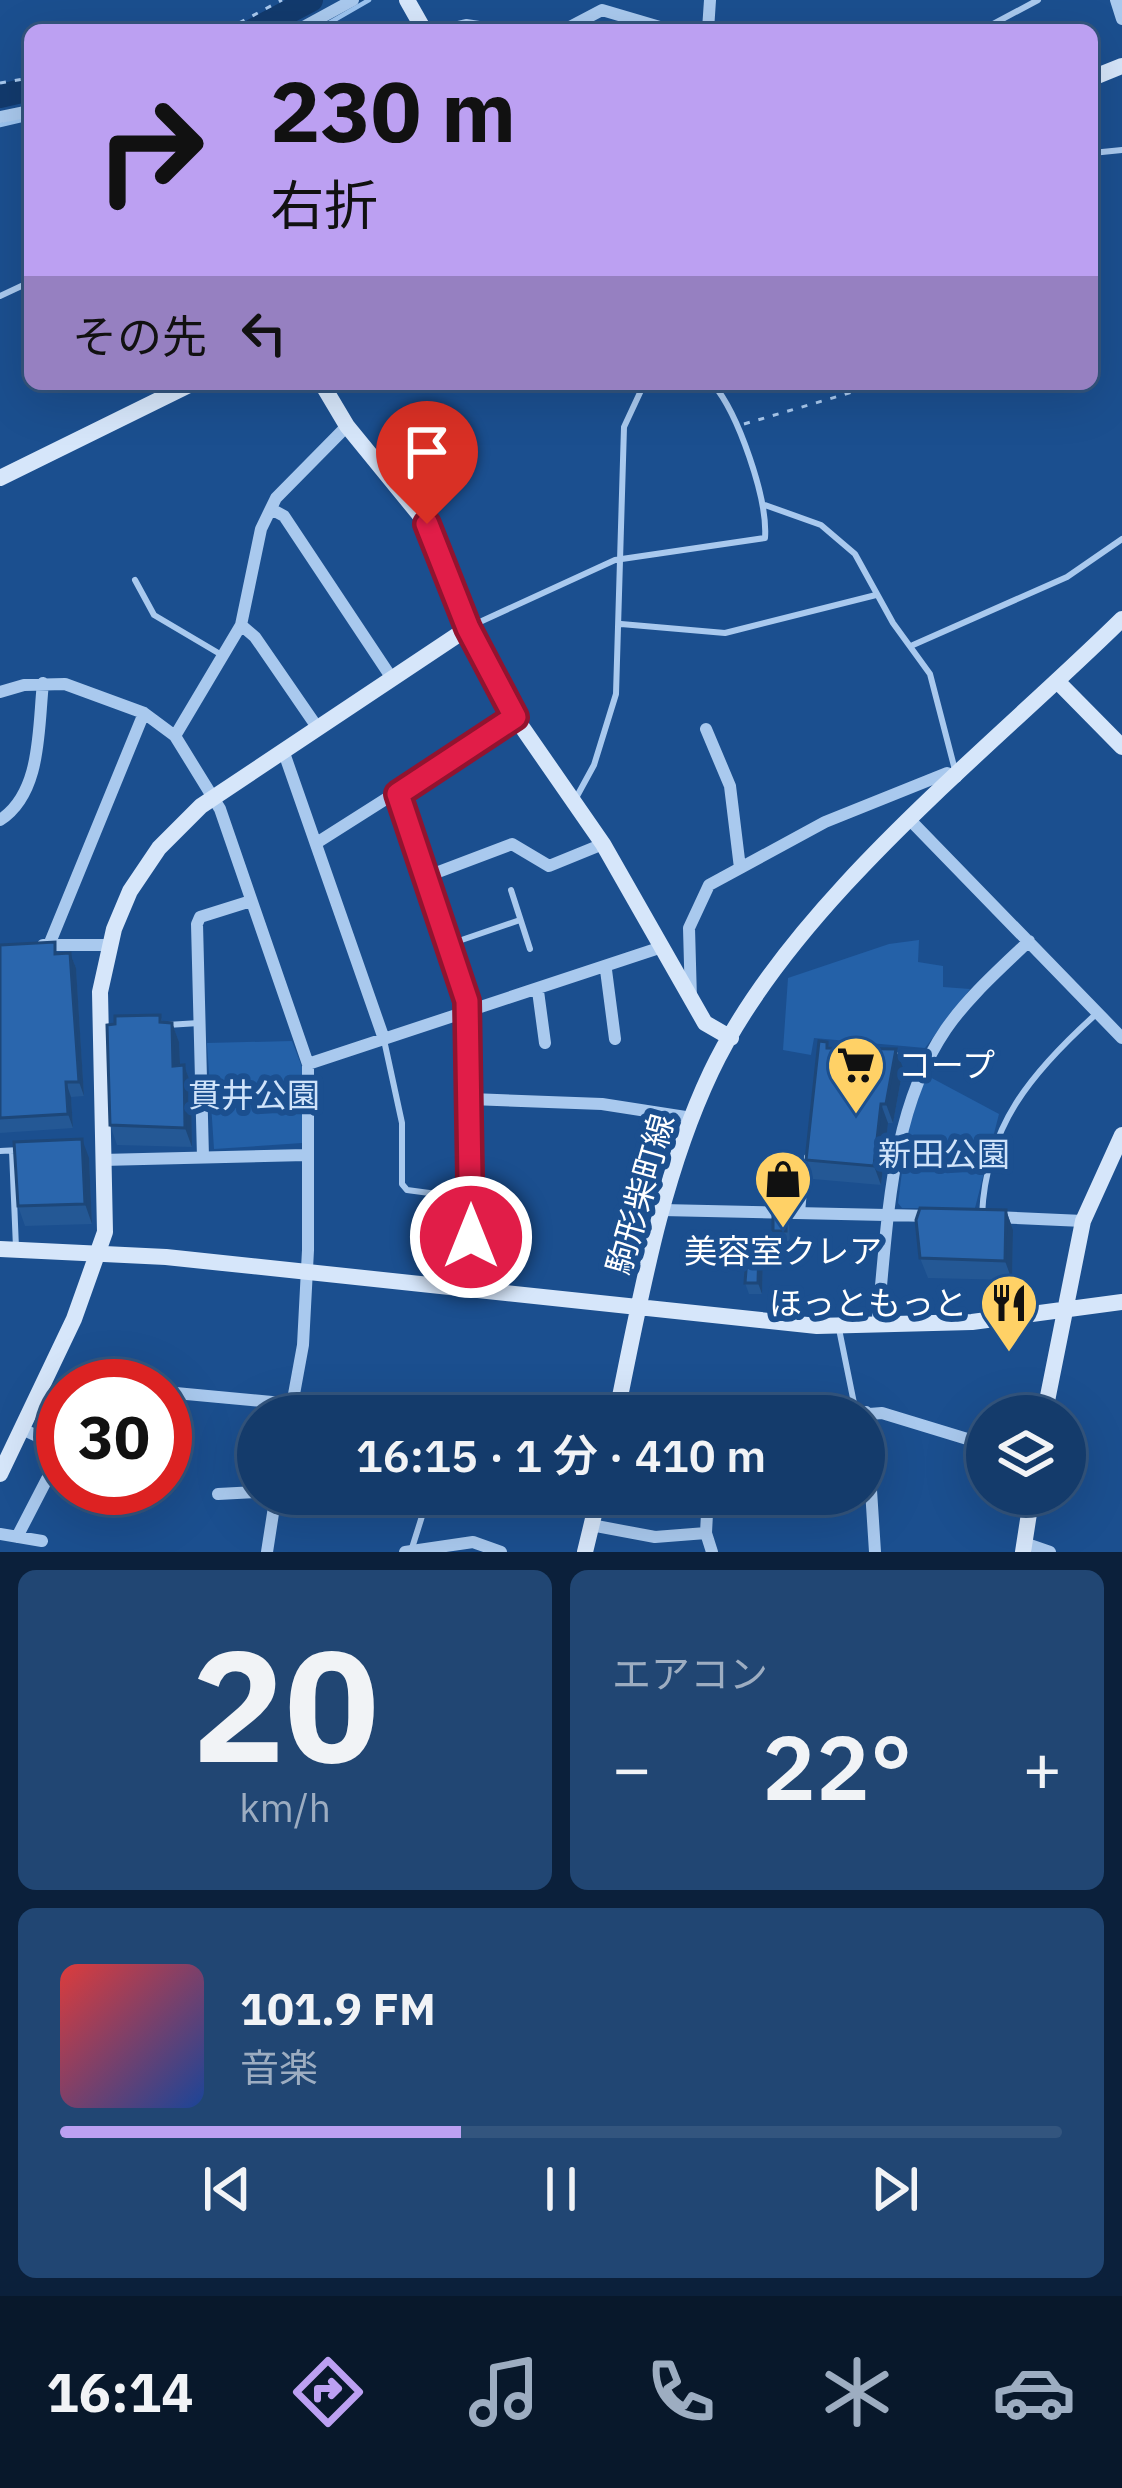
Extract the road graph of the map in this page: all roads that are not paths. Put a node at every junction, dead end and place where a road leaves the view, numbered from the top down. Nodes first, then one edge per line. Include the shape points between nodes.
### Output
1 (353, 0) edge
2 (1038, 0) edge
3 (1115, 0) edge
4 (602, 5) edge
5 (1122, 19) edge
6 (309, 24) edge
7 (573, 24) edge
8 (654, 24) edge
9 (993, 24) edge
10 (164, 390) edge
11 (326, 390) edge
12 (641, 390) edge
13 (718, 390) edge
14 (347, 426) junction
15 (0, 478) edge
16 (763, 502) junction
17 (271, 509) junction
18 (1122, 539) edge
19 (624, 558) junction
20 (135, 580) dead end
21 (876, 595) junction
22 (1122, 619) edge
23 (621, 624) junction
24 (241, 625) junction
25 (468, 628) junction
26 (914, 645) junction
27 (223, 656) junction
28 (391, 676) junction
29 (1058, 682) junction
30 (43, 683) junction
31 (0, 692) edge
32 (144, 713) junction
33 (515, 717) junction
34 (317, 728) junction
35 (706, 729) dead end
36 (175, 736) junction
37 (1122, 747) edge
38 (283, 750) junction
39 (957, 778) junction
40 (398, 794) junction
41 (214, 796) junction
42 (574, 801) junction
43 (0, 820) edge
44 (912, 822) junction
45 (318, 842) junction
46 (603, 844) junction
47 (740, 868) junction
48 (425, 877) junction
49 (511, 890) dead end
50 (251, 901) junction
51 (520, 920) junction
52 (1029, 941) junction
53 (49, 945) junction
54 (110, 945) junction
55 (448, 945) junction
56 (33, 946) edge
57 (662, 947) junction
58 (530, 949) dead end
59 (606, 970) junction
60 (538, 991) junction
61 (691, 1000) junction
62 (1097, 1012) junction
63 (469, 1013) junction
64 (199, 1023) junction
65 (159, 1025) edge
66 (119, 1027) edge
67 (99, 1028) junction
68 (731, 1038) junction
69 (1122, 1038) edge
70 (615, 1039) dead end
71 (384, 1040) junction
72 (545, 1043) dead end
73 (875, 1052) edge
74 (928, 1061) junction
75 (308, 1064) junction
76 (471, 1099) junction
77 (692, 1118) junction
78 (1122, 1135) edge
79 (808, 1146) edge
80 (31, 1149) edge
81 (98, 1150) junction
82 (0, 1151) edge
83 (12, 1151) junction
84 (306, 1155) junction
85 (203, 1157) junction
86 (470, 1199) junction
87 (662, 1210) junction
88 (802, 1213) junction
89 (890, 1215) junction
90 (982, 1217) junction
91 (1083, 1221) junction
92 (8, 1248) edge
93 (99, 1252) junction
94 (307, 1270) junction
95 (469, 1289) junction
96 (1122, 1302) edge
97 (638, 1309) junction
98 (1063, 1311) junction
99 (838, 1326) junction
100 (877, 1326) junction
101 (293, 1395) edge
102 (620, 1395) edge
103 (851, 1395) edge
104 (1048, 1395) edge
105 (192, 1396) edge
106 (237, 1402) edge
107 (885, 1421) edge
108 (22, 1429) junction
109 (36, 1435) edge
110 (966, 1439) edge
111 (0, 1474) edge
112 (237, 1493) edge
113 (218, 1494) dead end
114 (36, 1498) edge
115 (272, 1515) edge
116 (425, 1515) edge
117 (594, 1515) edge
118 (707, 1515) edge
119 (870, 1515) edge
120 (1029, 1515) edge
121 (591, 1525) junction
122 (706, 1533) junction
123 (0, 1534) edge
124 (16, 1537) junction
125 (42, 1541) dead end
126 (1024, 1548) edge
127 (267, 1552) edge
128 (407, 1552) edge
129 (501, 1552) edge
130 (585, 1552) edge
131 (712, 1552) edge
132 (875, 1552) edge
133 (1050, 1552) edge

1 - 6 street
2 - 9 lane
3 - 5 street
4 - 7 street
4 - 8 street
10 - 15 street
11 - 14 street
12 - 19 lane via 624,427
13 - 16 lane
14 - 17 street
14 - 25 street via 427,524
16 - 19 lane via 765,538
16 - 21 lane via 821,525 855,554
17 - 24 street
17 - 28 street via 284,516
18 - 26 lane via 1067,577
19 - 23 lane
19 - 25 lane
20 - 27 lane via 154,615
21 - 23 lane via 724,633
21 - 26 lane
22 - 29 street, 駒形柴町線
23 - 42 lane via 616,694
24 - 27 street
24 - 34 street
25 - 28 street
25 - 33 street
26 - 39 lane via 930,674
27 - 36 street
28 - 34 street
29 - 37 street
29 - 39 street, 駒形柴町線
30 - 31 street
30 - 32 street via 95,692
30 - 43 street via 29,780
32 - 36 street
32 - 53 street
33 - 40 street
33 - 42 street
34 - 38 street
35 - 47 street via 730,786
36 - 41 street
38 - 41 street
38 - 45 street
39 - 44 street, 駒形柴町線
39 - 47 street via 917,782
40 - 45 street
40 - 48 street
41 - 50 street
41 - 54 street via 149,862
42 - 46 street
44 - 52 street
44 - 68 street, 駒形柴町線 via 818,919
45 - 71 street
46 - 48 street via 549,866 512,844
46 - 57 street
47 - 61 street via 709,885 689,928
48 - 55 street
49 - 51 lane
50 - 64 street via 197,920
50 - 75 street
51 - 55 lane
51 - 58 lane
52 - 62 street
52 - 74 street via 977,991
53 - 54 street
53 - 56 street
54 - 67 street
55 - 63 street
57 - 59 street
57 - 61 street
59 - 60 street
59 - 70 street
60 - 63 street
60 - 72 street
61 - 68 street via 705,1023
62 - 69 street
62 - 90 lane via 1012,1105 990,1153
63 - 71 street
63 - 76 street
64 - 65 lane
64 - 85 street
66 - 67 lane
67 - 81 street
68 - 77 street, 駒形柴町線
71 - 75 street
71 - 86 lane via 402,1123 401,1184
73 - 74 lane
74 - 89 street via 907,1113
75 - 84 street
76 - 77 street via 602,1104
76 - 86 street
77 - 87 street, 駒形柴町線
78 - 91 street
79 - 88 lane
80 - 83 lane
81 - 85 street
81 - 93 street via 105,1232
82 - 83 lane
83 - 92 lane
84 - 85 street
84 - 94 street
86 - 95 street
87 - 88 street
87 - 97 street, 駒形柴町線
88 - 89 street
89 - 90 street
89 - 100 street
90 - 91 street
91 - 98 street
92 - 93 street, 駒形柴町線
93 - 94 street, 駒形柴町線
93 - 108 street
94 - 95 street, 駒形柴町線
94 - 101 street
95 - 97 street, 駒形柴町線
96 - 98 street
97 - 99 street
97 - 102 street
98 - 100 street
98 - 104 street
99 - 100 street
99 - 103 lane
105 - 106 street
107 - 110 street
108 - 109 street
108 - 111 street
112 - 113 street
114 - 124 street
115 - 127 street
116 - 128 lane
117 - 121 street
118 - 122 street
119 - 132 street
120 - 126 street
121 - 122 street via 655,1537
121 - 130 street
122 - 131 street
123 - 124 street
124 - 125 street
126 - 133 street
128 - 129 street via 473,1542

